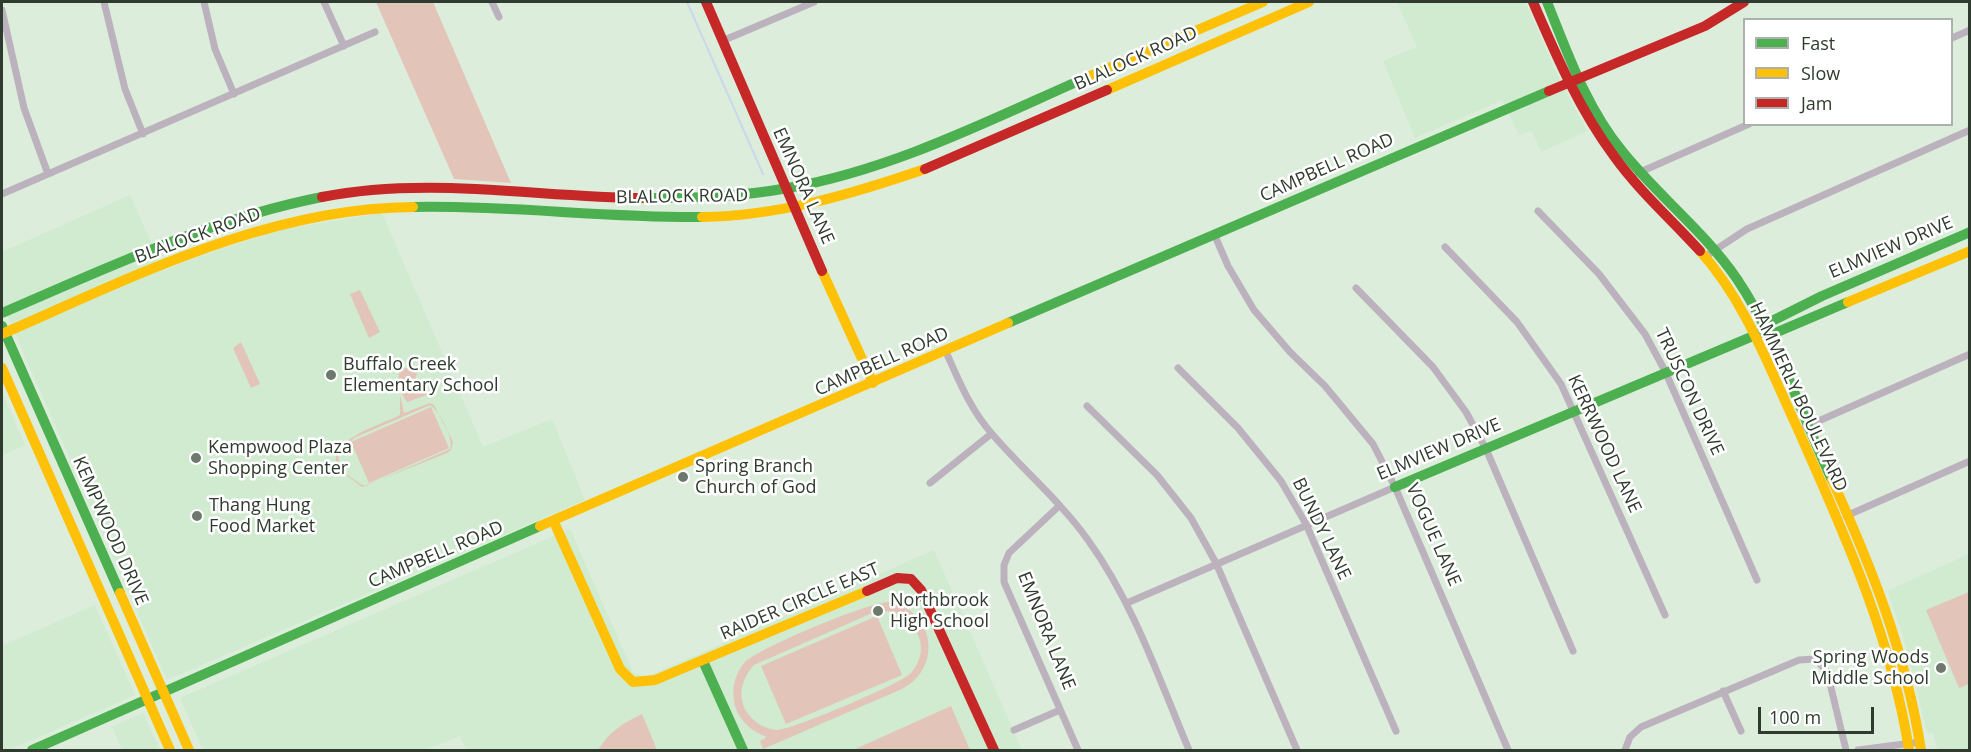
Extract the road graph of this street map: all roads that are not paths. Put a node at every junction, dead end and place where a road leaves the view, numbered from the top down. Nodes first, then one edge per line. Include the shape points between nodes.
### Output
1 (104, 2) edge
2 (204, 2) edge
3 (324, 2) edge
4 (492, 2) edge
5 (706, 2) edge
6 (814, 2) edge
7 (1263, 2) edge
8 (1309, 2) edge
9 (1533, 2) edge
10 (1546, 2) edge
11 (1744, 2) edge
12 (2, 10) edge
13 (499, 17) dead end
14 (1218, 21) junction
15 (1970, 30) edge
16 (375, 32) dead end
17 (1225, 38) junction
18 (1953, 38) edge
19 (722, 41) junction
20 (344, 46) junction
21 (1091, 76) junction
22 (1575, 80) junction
23 (234, 94) junction
24 (1098, 94) junction
25 (1744, 126) edge
26 (973, 127) junction
27 (1970, 130) edge
28 (143, 134) junction
29 (979, 146) junction
30 (48, 174) junction
31 (1634, 175) junction
32 (785, 189) junction
33 (2, 194) edge
34 (794, 208) junction
35 (1538, 212) dead end
36 (1970, 232) edge
37 (186, 234) junction
38 (1215, 236) junction
39 (1445, 247) dead end
40 (1970, 251) edge
41 (143, 253) junction
42 (1710, 253) junction
43 (182, 255) junction
44 (151, 269) junction
45 (1356, 288) dead end
46 (2, 313) edge
47 (2, 331) edge
48 (1760, 332) junction
49 (946, 352) junction
50 (1970, 354) edge
51 (2, 368) edge
52 (1178, 368) dead end
53 (1665, 370) junction
54 (873, 383) junction
55 (1087, 406) dead end
56 (1575, 411) junction
57 (1802, 428) junction
58 (48, 433) junction
59 (991, 434) junction
60 (33, 439) junction
61 (1486, 449) junction
62 (1970, 461) edge
63 (930, 483) dead end
64 (1395, 486) junction
65 (1059, 506) junction
66 (1841, 518) junction
67 (554, 522) junction
68 (1306, 524) junction
69 (1216, 563) junction
70 (1757, 580) dead end
71 (1875, 583) junction
72 (1863, 588) junction
73 (120, 593) junction
74 (104, 601) junction
75 (1127, 603) junction
76 (1665, 615) dead end
77 (1573, 651) dead end
78 (703, 661) junction
79 (1724, 691) junction
80 (164, 693) junction
81 (148, 700) junction
82 (1059, 710) junction
83 (1014, 730) dead end
84 (1396, 731) dead end
85 (1741, 731) dead end
86 (1921, 746) edge
87 (1909, 747) edge
88 (32, 750) edge
89 (170, 750) edge
90 (189, 750) edge
91 (743, 750) edge
92 (994, 750) edge
93 (1078, 750) edge
94 (1190, 750) edge
95 (1297, 750) edge
96 (1508, 750) edge
97 (1625, 750) edge
98 (1846, 750) edge
99 (1858, 750) edge

1 - 28 street via 125,89
2 - 23 street via 215,50
3 - 20 street
4 - 13 street
5 - 19 main road, EMNORA LANE
6 - 19 street
7 - 14 main road, BLALOCK ROAD
8 - 17 main road, BLALOCK ROAD
9 - 22 main road, HAMMERLY BOULEVARD
10 - 22 main road, HAMMERLY BOULEVARD
11 - 22 main road, CAMPBELL ROAD via 1705,26
12 - 30 street via 24,108
14 - 17 main road
14 - 21 main road, BLALOCK ROAD
15 - 18 street
16 - 20 street
17 - 24 main road, BLALOCK ROAD
19 - 32 main road, EMNORA LANE
20 - 23 street
21 - 24 main road
21 - 26 main road, BLALOCK ROAD
22 - 31 main road, HAMMERLY BOULEVARD via 1597,134
22 - 38 main road, CAMPBELL ROAD
23 - 28 street
24 - 29 main road, BLALOCK ROAD
25 - 31 street
26 - 29 main road
26 - 32 main road, BLALOCK ROAD via 850,175
27 - 42 street via 1747,229
28 - 30 street
29 - 34 main road, BLALOCK ROAD via 858,192
30 - 33 street
31 - 42 main road, HAMMERLY BOULEVARD
32 - 34 main road, EMNORA LANE
32 - 37 main road, BLALOCK ROAD via 636,200 455,188 381,189 273,205
34 - 43 main road, BLALOCK ROAD via 714,217 637,218 466,207 383,207 279,225
34 - 54 main road, EMNORA LANE
35 - 53 street, TRUSCON DRIVE via 1614,290
36 - 48 main road, ELMVIEW DRIVE via 1822,296 1770,322
37 - 41 main road, BLALOCK ROAD
37 - 43 main road
38 - 49 main road, CAMPBELL ROAD
38 - 64 street, VOGUE LANE via 1254,310 1346,410 1373,444
39 - 56 street, KERRWOOD LANE via 1534,341
40 - 48 main road, ELMVIEW DRIVE via 1775,333
41 - 44 main road
41 - 46 main road, BLALOCK ROAD
42 - 48 main road, HAMMERLY BOULEVARD via 1737,279
43 - 44 main road, BLALOCK ROAD
44 - 47 main road, BLALOCK ROAD
45 - 61 street via 1433,367 1466,412
47 - 58 main road, KEMPWOOD DRIVE
48 - 53 main road, ELMVIEW DRIVE
48 - 57 main road, HAMMERLY BOULEVARD
49 - 54 main road, CAMPBELL ROAD
49 - 59 street via 965,396
50 - 57 street
51 - 60 main road, KEMPWOOD DRIVE
52 - 68 street, BUNDY LANE via 1238,428 1281,481
53 - 56 main road, ELMVIEW DRIVE
53 - 70 street, TRUSCON DRIVE
54 - 67 main road, CAMPBELL ROAD
55 - 69 street via 1157,475 1191,518
56 - 61 main road, ELMVIEW DRIVE
56 - 76 street, KERRWOOD LANE
57 - 66 main road, HAMMERLY BOULEVARD
58 - 60 main road
58 - 73 main road, KEMPWOOD DRIVE
59 - 63 street
59 - 65 street
60 - 74 main road, KEMPWOOD DRIVE
61 - 64 main road, ELMVIEW DRIVE
61 - 77 street
62 - 66 street
64 - 68 street, ELMVIEW DRIVE
64 - 96 street, VOGUE LANE
65 - 75 street via 1088,540
65 - 82 street, EMNORA LANE via 1009,553 1004,565 1004,582
66 - 71 main road, HAMMERLY BOULEVARD
66 - 72 main road, HAMMERLY BOULEVARD
67 - 78 main road, RAIDER CIRCLE EAST via 620,669 633,682 655,680
67 - 80 main road, CAMPBELL ROAD
68 - 69 street, ELMVIEW DRIVE
68 - 84 street, BUNDY LANE
69 - 75 street, ELMVIEW DRIVE
69 - 95 street
71 - 72 main road
71 - 86 main road, HAMMERLY BOULEVARD via 1896,640
72 - 87 main road, HAMMERLY BOULEVARD via 1895,682
73 - 74 main road
73 - 80 main road, KEMPWOOD DRIVE
74 - 81 main road, KEMPWOOD DRIVE
75 - 94 street
78 - 91 main road
78 - 92 main road, RAIDER CIRCLE EAST via 897,578 911,579 921,590
79 - 85 street
79 - 97 street via 1641,728 1630,737
79 - 98 street via 1799,660 1815,658 1827,671
80 - 81 main road, CAMPBELL ROAD
80 - 90 main road, KEMPWOOD DRIVE
81 - 88 main road, CAMPBELL ROAD
81 - 89 main road, KEMPWOOD DRIVE
82 - 83 street
82 - 93 street, EMNORA LANE
86 - 87 street
87 - 99 street

